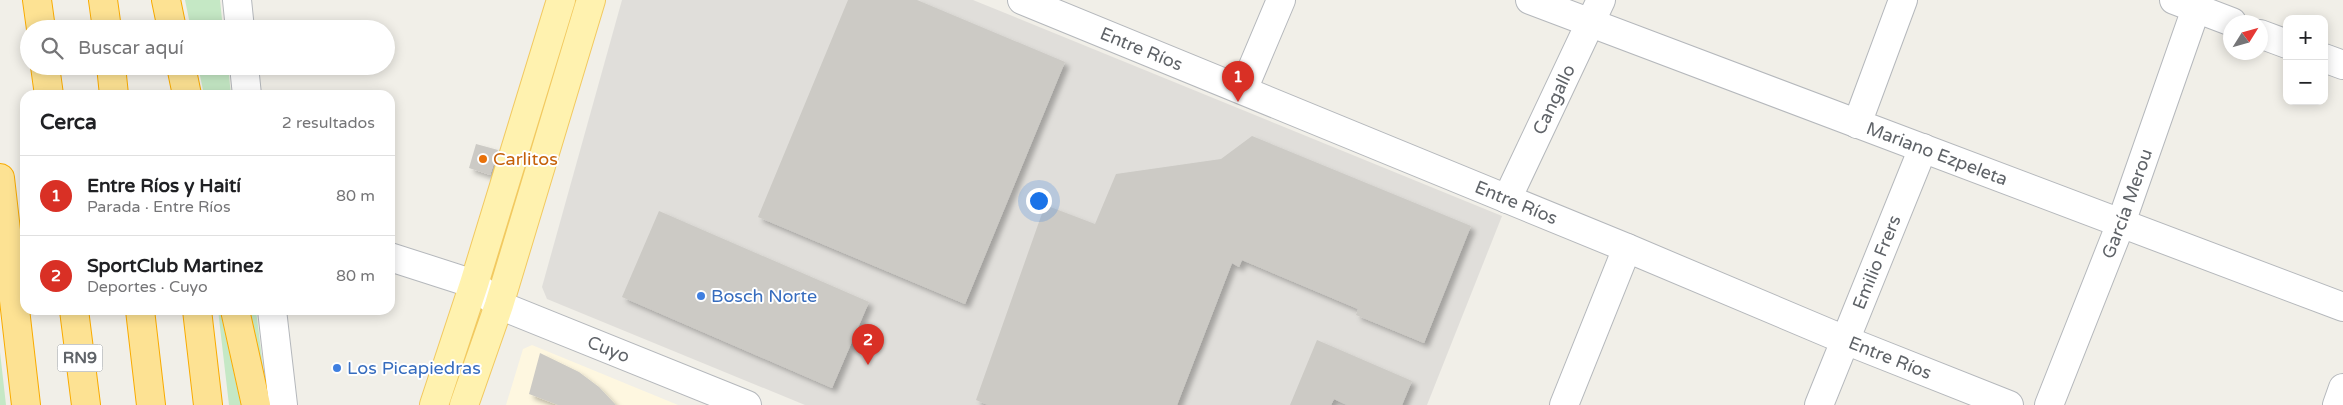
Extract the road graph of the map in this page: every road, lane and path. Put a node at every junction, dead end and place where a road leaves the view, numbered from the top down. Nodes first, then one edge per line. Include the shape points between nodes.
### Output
1 (37, 0) edge
2 (103, 0) edge
3 (160, 0) edge
4 (166, 0) edge
5 (237, 0) edge
6 (561, 0) edge
7 (591, 0) edge
8 (1022, 0) edge
9 (1281, 0) edge
10 (1530, 0) edge
11 (1903, 0) edge
12 (2190, 3) edge
13 (1596, 12) edge
14 (2223, 18) edge
15 (40, 20) edge
16 (105, 20) edge
17 (162, 20) edge
18 (170, 20) edge
19 (239, 20) edge
20 (2268, 37) edge
21 (2283, 43) edge
22 (2328, 59) edge
23 (2343, 65) edge
24 (46, 75) edge
25 (112, 75) edge
26 (169, 75) edge
27 (183, 75) edge
28 (245, 75) edge
29 (48, 90) edge
30 (113, 90) edge
31 (170, 90) edge
32 (186, 90) edge
33 (246, 90) edge
34 (1244, 90) junction
35 (1857, 124) junction
36 (1923, 148) junction
37 (0, 178) edge
38 (1507, 199) junction
39 (2121, 222) junction
40 (1627, 248) junction
41 (395, 259) edge
42 (474, 284) junction
43 (499, 305) junction
44 (2343, 307) edge
45 (75, 315) edge
46 (141, 315) edge
47 (198, 315) edge
48 (236, 315) edge
49 (273, 315) edge
50 (1845, 340) junction
51 (2343, 388) edge
52 (26, 405) edge
53 (86, 405) edge
54 (151, 405) edge
55 (208, 405) edge
56 (256, 405) edge
57 (283, 405) edge
58 (434, 405) edge
59 (464, 405) edge
60 (747, 405) edge
61 (1564, 405) edge
62 (1819, 405) edge
63 (2009, 405) edge
64 (2049, 405) edge
65 (2337, 405) edge

1 - 15 highway
2 - 16 highway
3 - 17 highway
4 - 18 highway
5 - 19 street
6 - 42 main road
7 - 43 main road
8 - 34 street, Entre Ríos
9 - 34 street
10 - 13 street, Mariano Ezpeleta
11 - 35 street
12 - 14 street
12 - 39 street, García Merou
13 - 35 street, Mariano Ezpeleta
13 - 38 street, Cangallo
20 - 21 street
22 - 23 street
24 - 29 highway
25 - 30 highway
26 - 31 highway
27 - 32 highway
28 - 33 street
34 - 38 street, Entre Ríos
35 - 36 street, Mariano Ezpeleta
36 - 39 street, Mariano Ezpeleta
36 - 50 street, Emilio Frers
37 - 52 highway
38 - 40 street, Entre Ríos
39 - 44 street, Mariano Ezpeleta
39 - 64 street, García Merou
40 - 50 street, Entre Ríos
40 - 61 street
41 - 42 street
42 - 43 street, Cuyo
42 - 58 main road
43 - 59 main road
43 - 60 street, Cuyo
45 - 53 highway, RN9
46 - 54 highway
47 - 55 highway
48 - 56 highway
49 - 57 street
50 - 62 street, Emilio Frers
50 - 63 street, Entre Ríos
51 - 65 street

